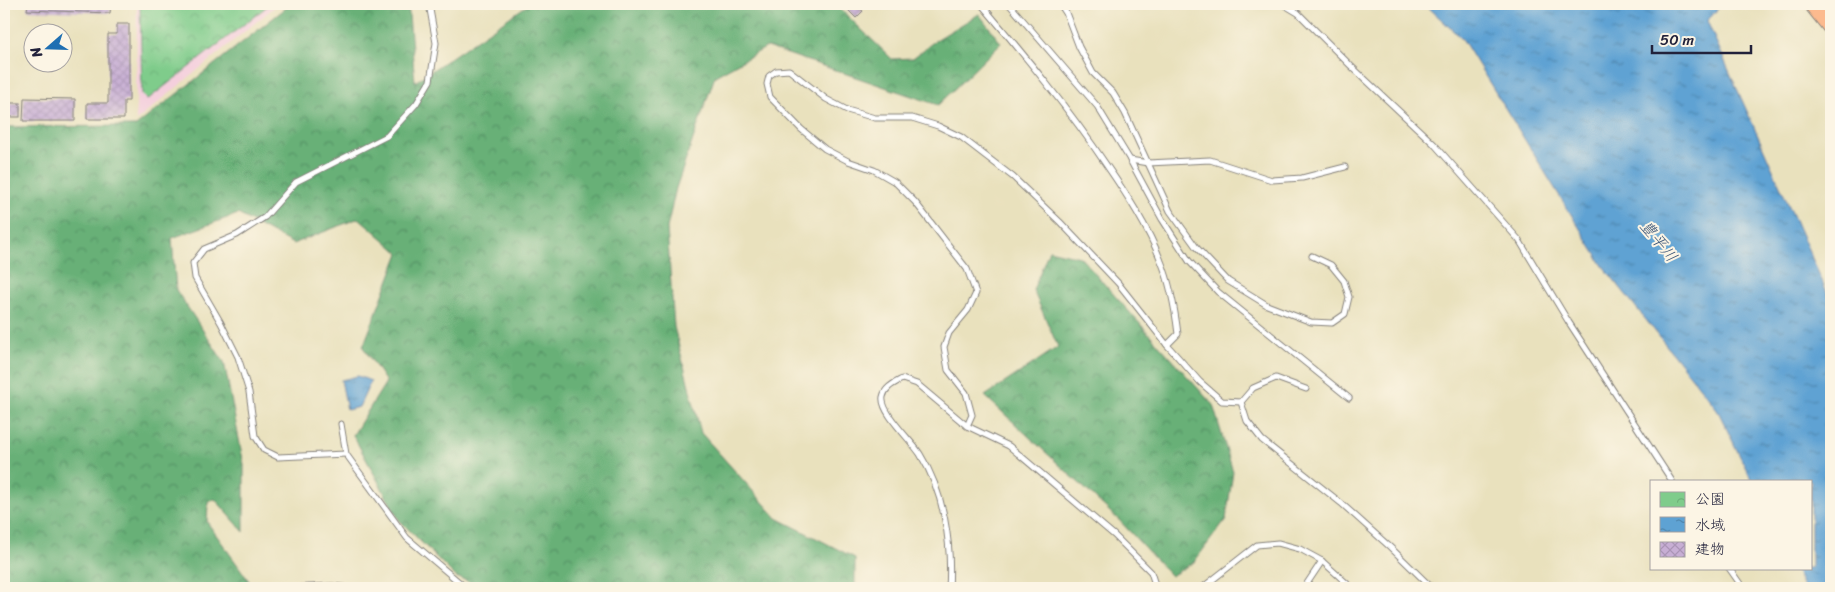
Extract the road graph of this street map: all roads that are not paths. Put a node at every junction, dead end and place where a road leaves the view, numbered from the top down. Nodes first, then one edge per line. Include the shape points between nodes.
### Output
1 (429, 4) edge
2 (982, 4) edge
3 (1009, 4) edge
4 (1060, 4) edge
5 (1283, 4) edge
6 (1814, 4) edge
7 (1831, 25) edge
8 (1130, 160) junction
9 (1148, 163) junction
10 (1345, 167) dead end
11 (1312, 256) dead end
12 (1167, 345) junction
13 (1306, 389) dead end
14 (1349, 398) dead end
15 (1241, 402) junction
16 (341, 424) dead end
17 (967, 426) junction
18 (346, 454) junction
19 (1671, 480) edge
20 (1322, 561) junction
21 (1730, 570) edge
22 (288, 588) edge
23 (350, 588) edge
24 (466, 588) edge
25 (949, 588) edge
26 (1156, 588) edge
27 (1202, 588) edge
28 (1304, 588) edge
29 (1352, 588) edge
30 (1432, 588) edge
31 (1742, 588) edge

1 - 18 lane via 436,43 430,81 416,104 387,136 296,182 265,217 237,235 204,249 192,263 195,278 238,357 249,392 255,436 264,450 278,456
2 - 12 lane via 1087,136 1130,200 1161,261 1174,300 1178,334
3 - 8 lane via 1097,106
4 - 9 lane via 1093,73 1125,113
5 - 19 lane via 1298,13 1434,144 1520,240 1568,321
6 - 7 highway
8 - 9 lane
8 - 14 lane via 1162,220 1206,280
9 - 10 lane via 1210,160 1272,180 1302,178
9 - 11 lane via 1170,211 1196,247 1228,281 1267,306 1311,322 1332,323 1345,314 1349,297 1344,281 1331,265
12 - 15 lane via 1222,401
12 - 17 lane via 1118,283 1060,222 1013,177 961,137 912,118 875,118 847,110 826,99 789,70 776,71 769,76 767,84 770,97 825,149 895,182 915,202 967,269 976,293 968,310 949,333 944,347 948,370 966,394 972,415
13 - 15 lane via 1276,378 1253,388
15 - 30 lane via 1247,421 1262,440 1340,503
16 - 18 lane
17 - 25 lane via 917,384 902,379 889,386 883,397 885,408 920,454 933,478 948,535
17 - 26 lane via 1008,446 1114,535 1151,572
18 - 24 lane via 407,538
20 - 27 lane via 1300,549 1278,543 1257,546
20 - 28 lane
20 - 29 lane
21 - 31 lane
22 - 23 lane

